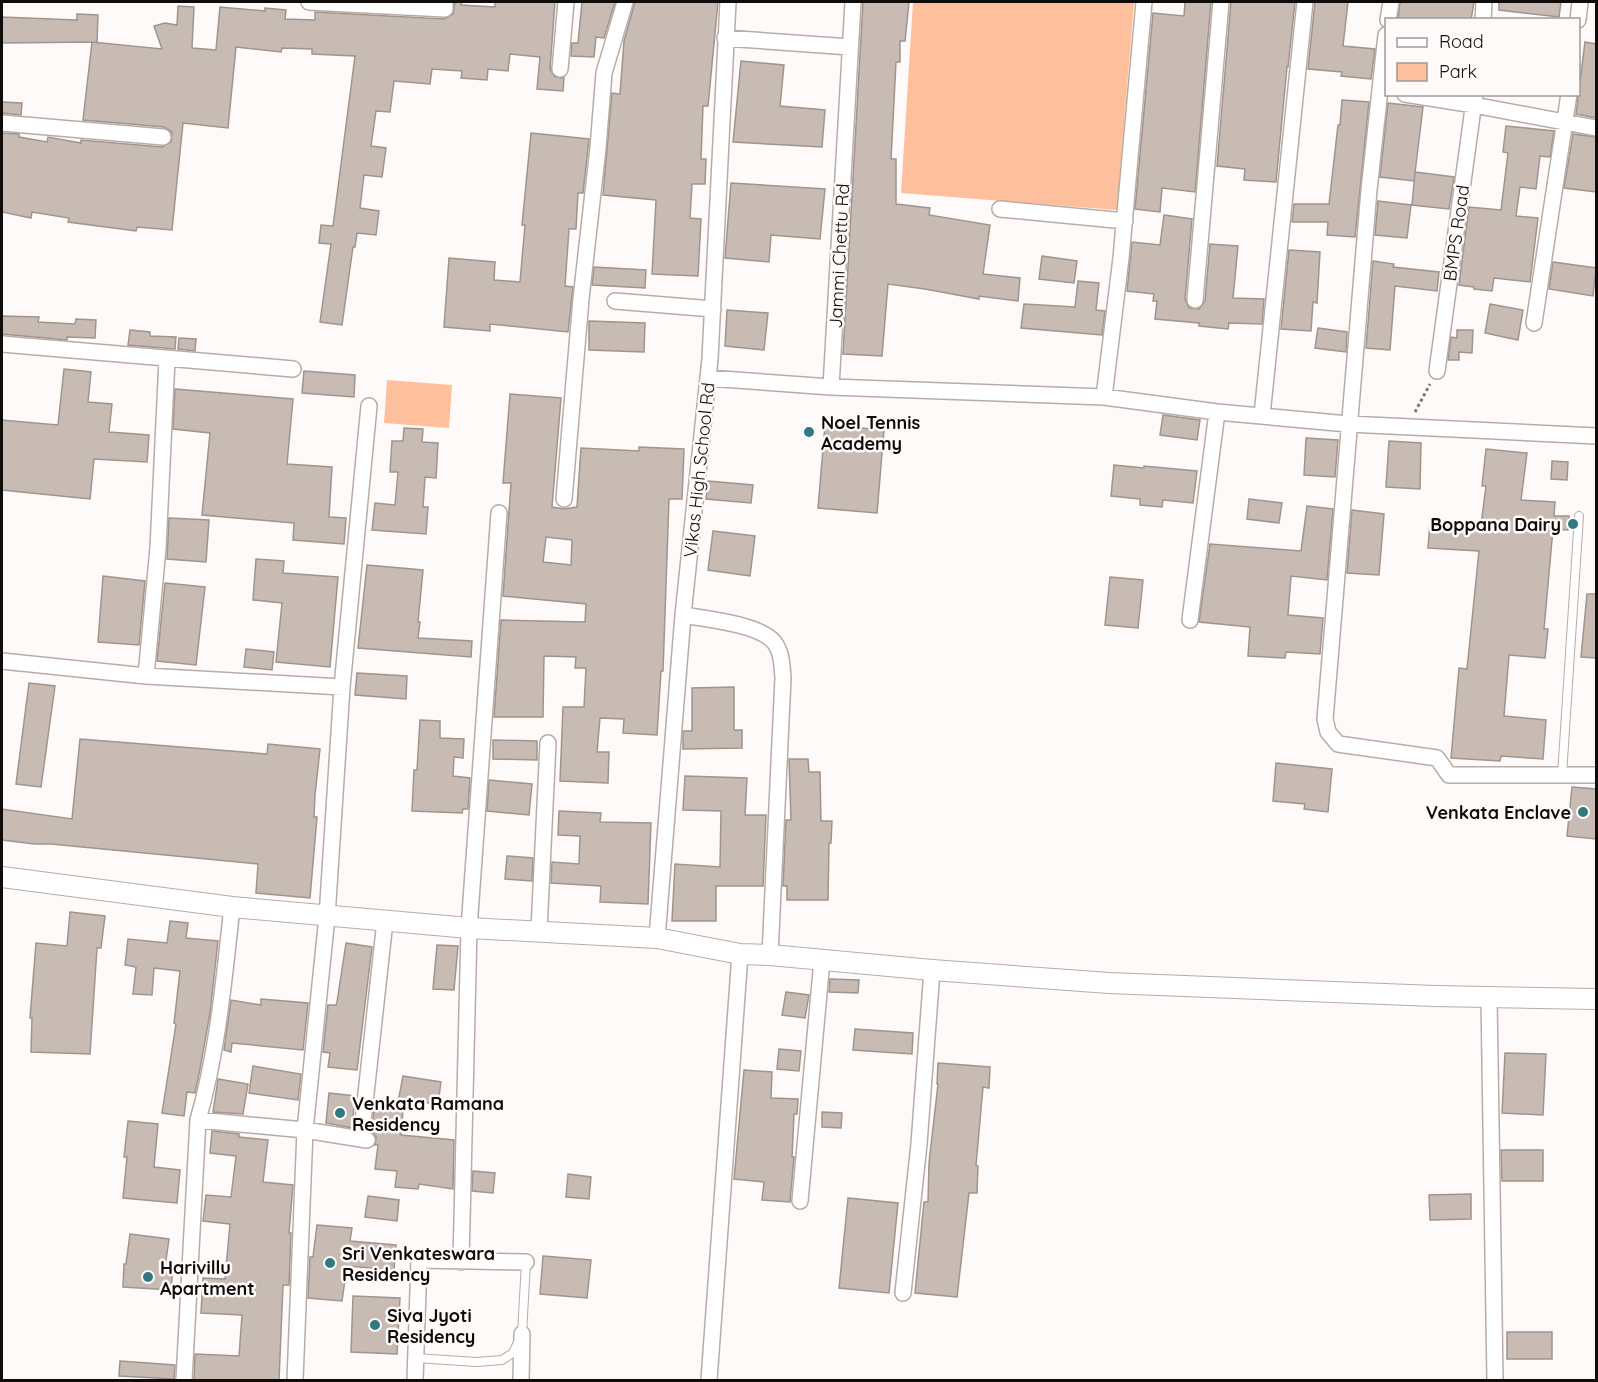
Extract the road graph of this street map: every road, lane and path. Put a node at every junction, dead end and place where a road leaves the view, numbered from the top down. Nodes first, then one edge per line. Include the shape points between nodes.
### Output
1 (309, 2) edge
2 (445, 2) edge
3 (566, 2) edge
4 (625, 2) edge
5 (728, 2) edge
6 (853, 2) edge
7 (1144, 2) edge
8 (1221, 2) edge
9 (1305, 2) edge
10 (1391, 2) edge
11 (1484, 2) edge
12 (1580, 2) edge
13 (1388, 18) edge
14 (1483, 18) edge
15 (1578, 18) edge
16 (725, 38) junction
17 (850, 46) junction
18 (1385, 53) edge
19 (560, 69) dead end
20 (1383, 91) edge
21 (1428, 96) edge
22 (1569, 96) edge
23 (1475, 100) edge
24 (2, 123) edge
25 (1564, 123) junction
26 (1596, 128) edge
27 (163, 137) dead end
28 (1000, 209) dead end
29 (1125, 221) junction
30 (1195, 300) dead end
31 (615, 301) dead end
32 (713, 309) junction
33 (1534, 323) dead end
34 (2, 345) edge
35 (167, 359) junction
36 (293, 369) dead end
37 (1437, 371) joint
38 (708, 378) junction
39 (831, 387) junction
40 (1104, 397) junction
41 (369, 406) dead end
42 (1217, 412) junction
43 (1262, 415) junction
44 (1348, 424) junction
45 (1407, 427) junction
46 (1596, 436) edge
47 (564, 498) dead end
48 (499, 513) dead end
49 (1579, 516) dead end
50 (683, 615) junction
51 (1190, 620) dead end
52 (2, 661) edge
53 (146, 675) junction
54 (342, 687) junction
55 (548, 743) dead end
56 (1562, 775) junction
57 (1596, 775) edge
58 (2, 877) edge
59 (232, 907) junction
60 (327, 917) junction
61 (384, 921) junction
62 (469, 928) junction
63 (539, 930) junction
64 (657, 938) junction
65 (740, 954) junction
66 (770, 955) junction
67 (822, 960) junction
68 (932, 970) junction
69 (1489, 997) junction
70 (1596, 999) edge
71 (198, 1120) junction
72 (304, 1130) junction
73 (800, 1201) dead end
74 (461, 1262) junction
75 (526, 1262) joint
76 (903, 1293) dead end
77 (522, 1334) junction
78 (416, 1358) junction
79 (184, 1380) edge
80 (295, 1380) edge
81 (415, 1380) edge
82 (521, 1380) edge
83 (710, 1380) edge
84 (1495, 1380) edge

1 - 2 street via 445,9
3 - 19 street
4 - 47 street via 604,73
5 - 16 street, Vikas High School Rd
6 - 17 street, Jammi Chettu Rd
7 - 29 street
8 - 30 street
9 - 43 street
10 - 13 street
11 - 14 street
12 - 15 street
16 - 17 street
16 - 32 street, Vikas High School Rd
17 - 39 street, Jammi Chettu Rd
18 - 20 street
20 - 44 street
21 - 23 street
22 - 25 street
23 - 25 street
23 - 37 street, BMPS Road
24 - 27 street
25 - 26 street
25 - 33 street
28 - 29 street
29 - 40 street
31 - 32 street
32 - 38 street, Vikas High School Rd
34 - 35 street
35 - 36 street
35 - 53 street via 158,548
37 - 45 path
38 - 39 street
38 - 50 street, Vikas High School Rd
39 - 40 street
40 - 42 street
41 - 54 street
42 - 43 street
42 - 51 street
43 - 44 street
44 - 45 street
44 - 56 street via 1325,719 1328,732 1338,744 1437,758 1449,775
45 - 46 street
48 - 62 street
49 - 56 lane
50 - 64 street, Vikas High School Rd
50 - 66 street via 764,633 775,642 782,660
52 - 53 street
53 - 54 street
54 - 60 street
55 - 63 street
56 - 57 street
58 - 59 street
59 - 60 street
59 - 71 street via 218,1034
60 - 61 street
60 - 72 street
61 - 62 street
61 - 72 street via 364,1140
62 - 63 street
62 - 74 street
63 - 64 street
64 - 65 street
65 - 66 street
65 - 83 street
66 - 67 street
67 - 68 street
67 - 73 street
68 - 69 street via 1109,983
68 - 76 street
69 - 70 street
69 - 84 street
71 - 72 street
71 - 79 street
72 - 80 street
74 - 75 street
74 - 78 street via 419,1260
75 - 77 lane
77 - 78 lane via 513,1353 502,1360
77 - 82 street
78 - 81 street

